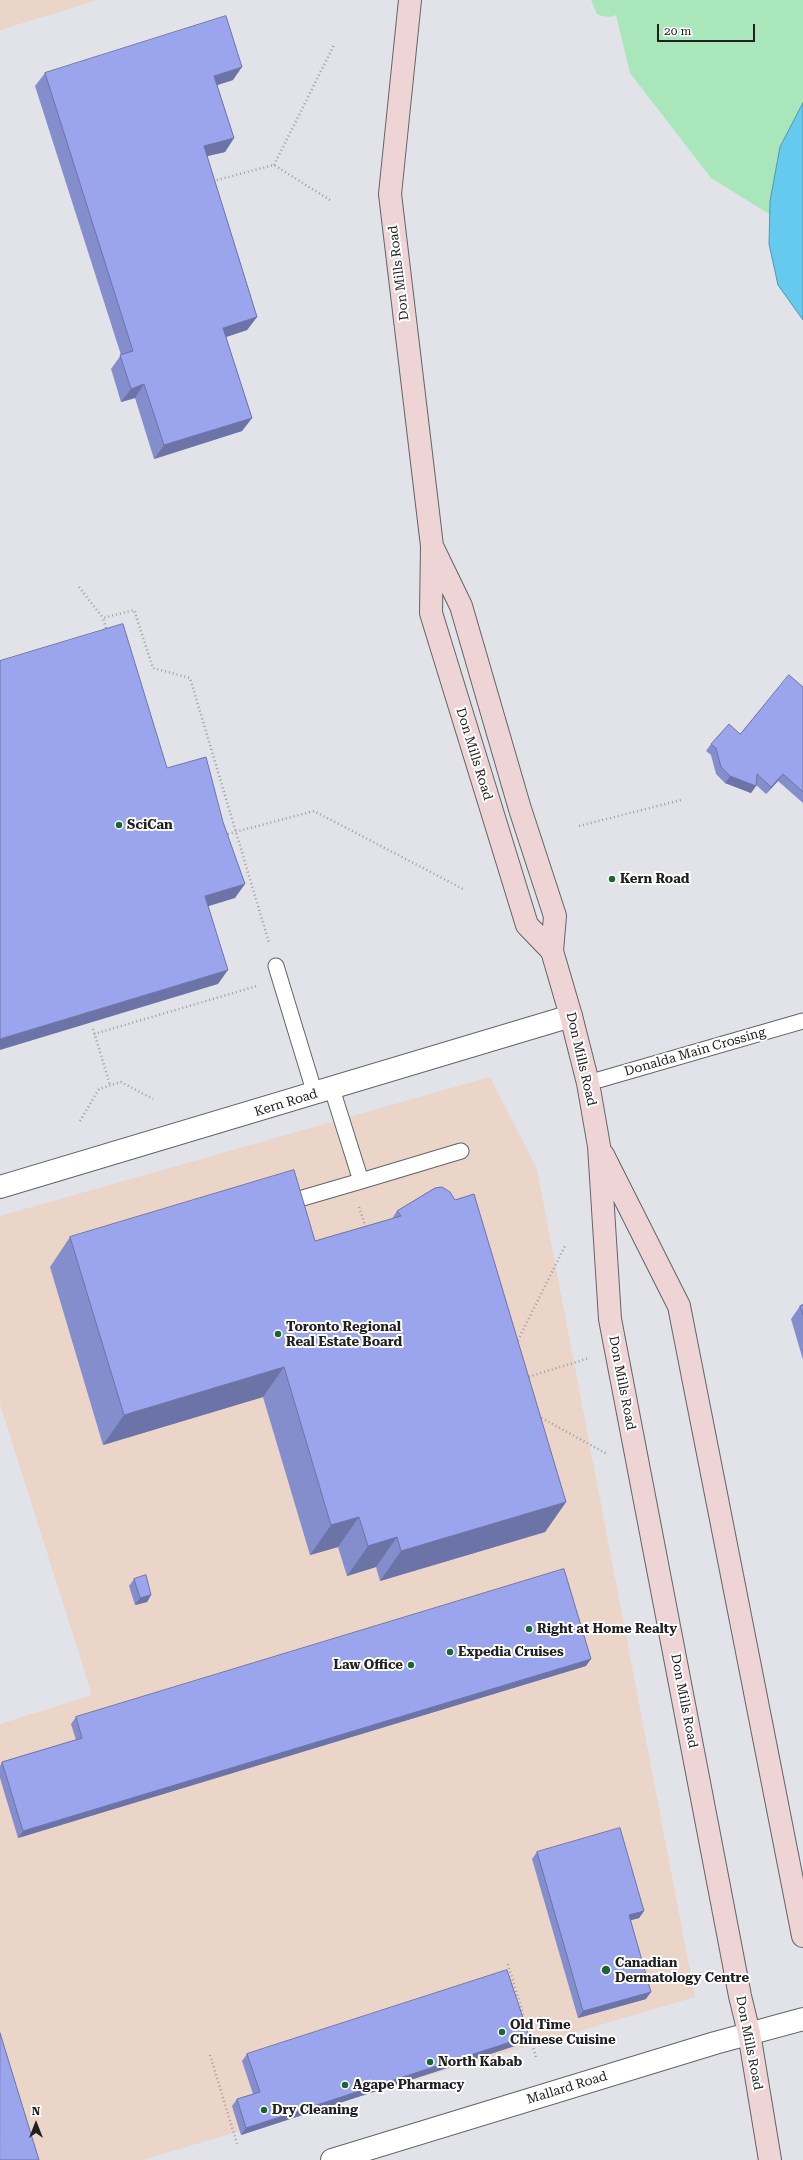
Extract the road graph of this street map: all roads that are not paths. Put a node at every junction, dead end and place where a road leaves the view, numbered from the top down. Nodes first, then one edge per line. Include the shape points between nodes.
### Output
1 (410, 0) edge
2 (432, 546) junction
3 (552, 950) junction
4 (279, 973) road end
5 (571, 1016) junction
6 (803, 1021) edge
7 (588, 1083) junction
8 (324, 1091) junction
9 (599, 1146) junction
10 (461, 1151) dead end
11 (356, 1182) junction
12 (0, 1187) edge
13 (289, 1202) edge
14 (803, 1936) edge
15 (803, 2019) edge
16 (749, 2033) junction
17 (332, 2160) edge
18 (770, 2160) edge

1 - 2 main road, Don Mills Road via 390,194
2 - 3 main road, Don Mills Road via 461,606 520,809 555,916
2 - 3 main road, Don Mills Road via 431,613 527,926
3 - 5 main road, Don Mills Road
4 - 8 lane
5 - 7 main road, Don Mills Road
5 - 8 street, Kern Road
6 - 7 lane, Donalda Main Crossing
7 - 9 main road, Don Mills Road
8 - 11 lane
8 - 12 street, Kern Road
9 - 14 main road, Don Mills Road via 679,1306
9 - 16 main road, Don Mills Road via 610,1319
10 - 11 lane
11 - 13 lane
15 - 16 street, Mallard Road
16 - 17 street, Mallard Road
16 - 18 main road, Don Mills Road

